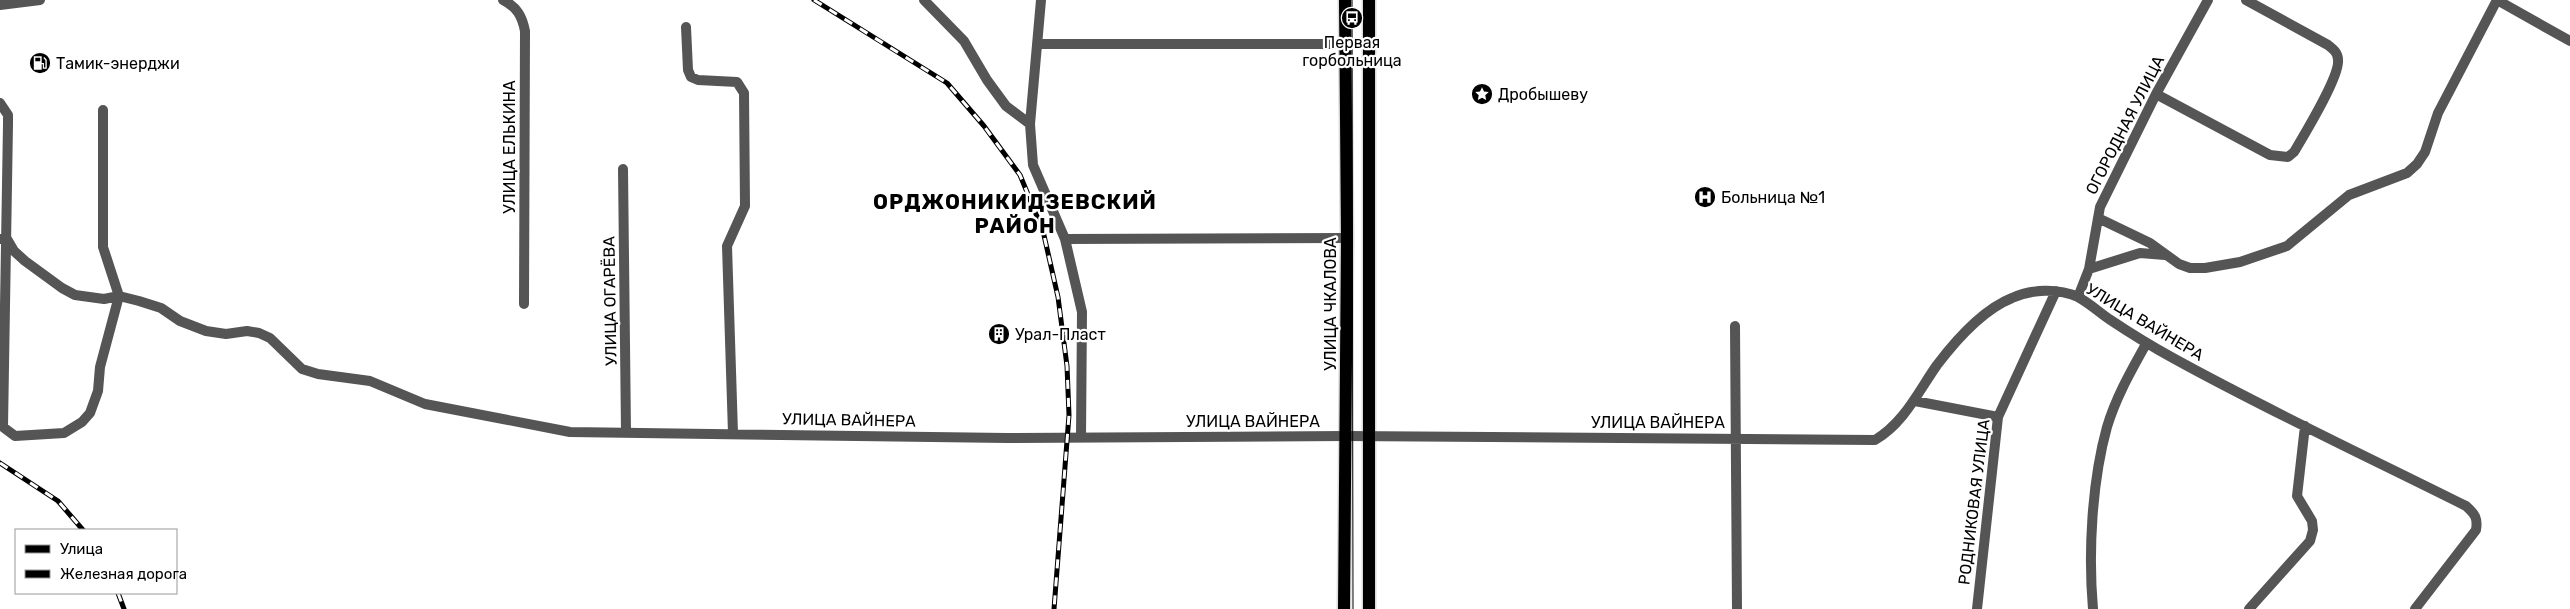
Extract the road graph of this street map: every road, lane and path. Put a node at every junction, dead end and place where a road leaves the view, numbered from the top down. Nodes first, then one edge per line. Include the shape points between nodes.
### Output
1 (40, 0) edge
2 (503, 0) edge
3 (924, 0) edge
4 (1041, 0) edge
5 (1345, 0) edge
6 (1369, 0) edge
7 (2208, 0) edge
8 (2246, 0) edge
9 (2497, 0) edge
10 (0, 5) edge
11 (686, 28) dead end
12 (2570, 41) edge
13 (1039, 44) junction
14 (1346, 44) junction
15 (2156, 94) junction
16 (0, 103) edge
17 (103, 110) dead end
18 (1030, 124) junction
19 (623, 169) dead end
20 (2098, 218) junction
21 (1347, 238) junction
22 (4, 239) edge
23 (1065, 239) junction
24 (2167, 255) junction
25 (2089, 269) junction
26 (2056, 290) junction
27 (119, 296) junction
28 (2078, 298) junction
29 (524, 304) dead end
30 (1735, 326) dead end
31 (2146, 344) junction
32 (1915, 401) junction
33 (1998, 417) junction
34 (2305, 426) junction
35 (626, 432) junction
36 (733, 433) junction
37 (1346, 436) junction
38 (1081, 437) junction
39 (1370, 437) junction
40 (1737, 437) junction
41 (2418, 605) edge
42 (1344, 609) edge
43 (1369, 609) edge
44 (1738, 609) edge
45 (1977, 609) edge
46 (2093, 609) edge
47 (2249, 609) edge

1 - 10 street
2 - 29 street, УЛИЦА ЕЛЬКИНА via 515,8 525,30
3 - 18 street via 964,41 1006,106
4 - 13 street
5 - 14 main road, УЛИЦА ЧКАЛОВА
6 - 39 main road
7 - 15 street, ОГОРОДНАЯ УЛИЦА
8 - 15 street via 2336,51 2335,77 2294,152 2288,157 2270,155
9 - 12 street
9 - 24 street via 2438,113 2417,164 2407,173 2348,195 2287,246 2240,262 2205,268 2190,268
11 - 36 street via 691,77 737,82 744,93 745,206 727,246
13 - 14 street
13 - 18 street
14 - 21 main road, УЛИЦА ЧКАЛОВА
15 - 20 street, ОГОРОДНАЯ УЛИЦА via 2105,196
16 - 22 street via 8,115
17 - 27 street via 103,247
18 - 23 street via 1032,165
19 - 35 street, УЛИЦА ОГАРЁВА
20 - 24 street via 2150,243
20 - 25 street, ОГОРОДНАЯ УЛИЦА
21 - 23 street
21 - 37 main road, УЛИЦА ЧКАЛОВА
22 - 27 street, УЛИЦА ВАЙНЕРА via 14,251 62,288 90,298
22 - 27 street via 2,418 8,433 25,437 64,433 90,413
23 - 38 street via 1082,312
24 - 25 street via 2140,253
25 - 28 street, ОГОРОДНАЯ УЛИЦА
26 - 28 street, УЛИЦА ВАЙНЕРА
26 - 32 street, УЛИЦА ВАЙНЕРА via 2029,292 2011,298 1987,313 1956,341
26 - 33 street, РОДНИКОВАЯ УЛИЦА
27 - 35 street, УЛИЦА ВАЙНЕРА via 161,308 180,321 206,331 258,333 270,338 302,369 370,381 425,404 570,432
28 - 31 street, УЛИЦА ВАЙНЕРА
30 - 40 street
31 - 34 street, УЛИЦА ВАЙНЕРА
31 - 46 street via 2117,399 2099,463 2095,488
32 - 33 street
32 - 40 street, УЛИЦА ВАЙНЕРА via 1884,435 1875,440
33 - 45 street, РОДНИКОВАЯ УЛИЦА
34 - 41 street, УЛИЦА ВАЙНЕРА via 2466,506 2474,513 2478,521 2476,530
34 - 47 street via 2298,496 2312,521 2310,542
35 - 36 street, УЛИЦА ВАЙНЕРА
36 - 38 street, УЛИЦА ВАЙНЕРА
37 - 38 street, УЛИЦА ВАЙНЕРА
37 - 39 street, УЛИЦА ВАЙНЕРА
37 - 42 main road, УЛИЦА ЧКАЛОВА
39 - 40 street, УЛИЦА ВАЙНЕРА
39 - 43 main road
40 - 44 street

